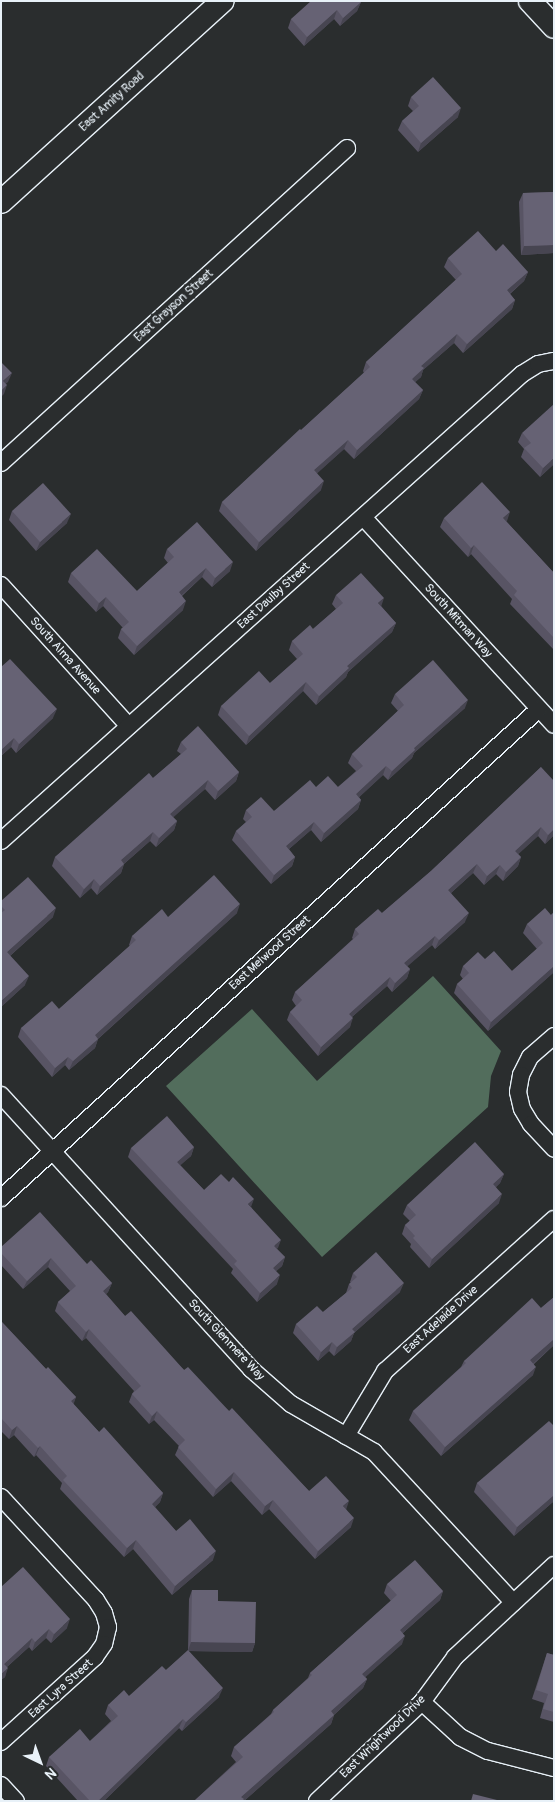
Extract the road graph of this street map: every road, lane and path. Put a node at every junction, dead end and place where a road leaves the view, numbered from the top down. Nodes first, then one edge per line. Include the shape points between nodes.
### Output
1 (223, 1) edge
2 (530, 1) edge
3 (554, 27) edge
4 (347, 148) dead end
5 (1, 202) edge
6 (554, 361) edge
7 (1, 463) edge
8 (363, 516) junction
9 (1, 585) edge
10 (539, 709) junction
11 (554, 725) edge
12 (129, 726) junction
13 (1, 841) edge
14 (554, 1036) edge
15 (1, 1095) edge
16 (554, 1149) edge
17 (52, 1151) junction
18 (1, 1198) edge
19 (554, 1219) edge
20 (346, 1436) junction
21 (1, 1497) edge
22 (554, 1565) edge
23 (513, 1602) junction
24 (422, 1702) junction
25 (1, 1742) edge
26 (554, 1768) edge
27 (1, 1785) edge
28 (16, 1801) edge
29 (317, 1801) edge

1 - 5 main road, East Amity Road
2 - 3 main road
4 - 7 street, East Grayson Street
6 - 8 street, East Daulby Street via 538,364 522,374
8 - 10 street, South Mitman Way
8 - 12 street, East Daulby Street
9 - 12 street, South Alma Avenue
10 - 11 street, South Mitman Way
10 - 17 street, East Melwood Street
12 - 13 street, East Daulby Street
14 - 16 street via 530,1057 521,1075 518,1092 530,1124
15 - 17 street, South Glenmere Way
17 - 18 street, East Melwood Street
17 - 20 street, South Glenmere Way via 250,1369 291,1404
19 - 20 street, East Adelaide Drive via 385,1371
20 - 23 street, South Glenmere Way via 374,1452
21 - 25 street, East Lyra Street via 96,1600 108,1627 104,1644 95,1657
22 - 23 street, East Wrightwood Drive
23 - 24 street, East Wrightwood Drive via 455,1657
24 - 26 street via 460,1737 488,1751
24 - 29 street, East Wrightwood Drive
27 - 28 street

